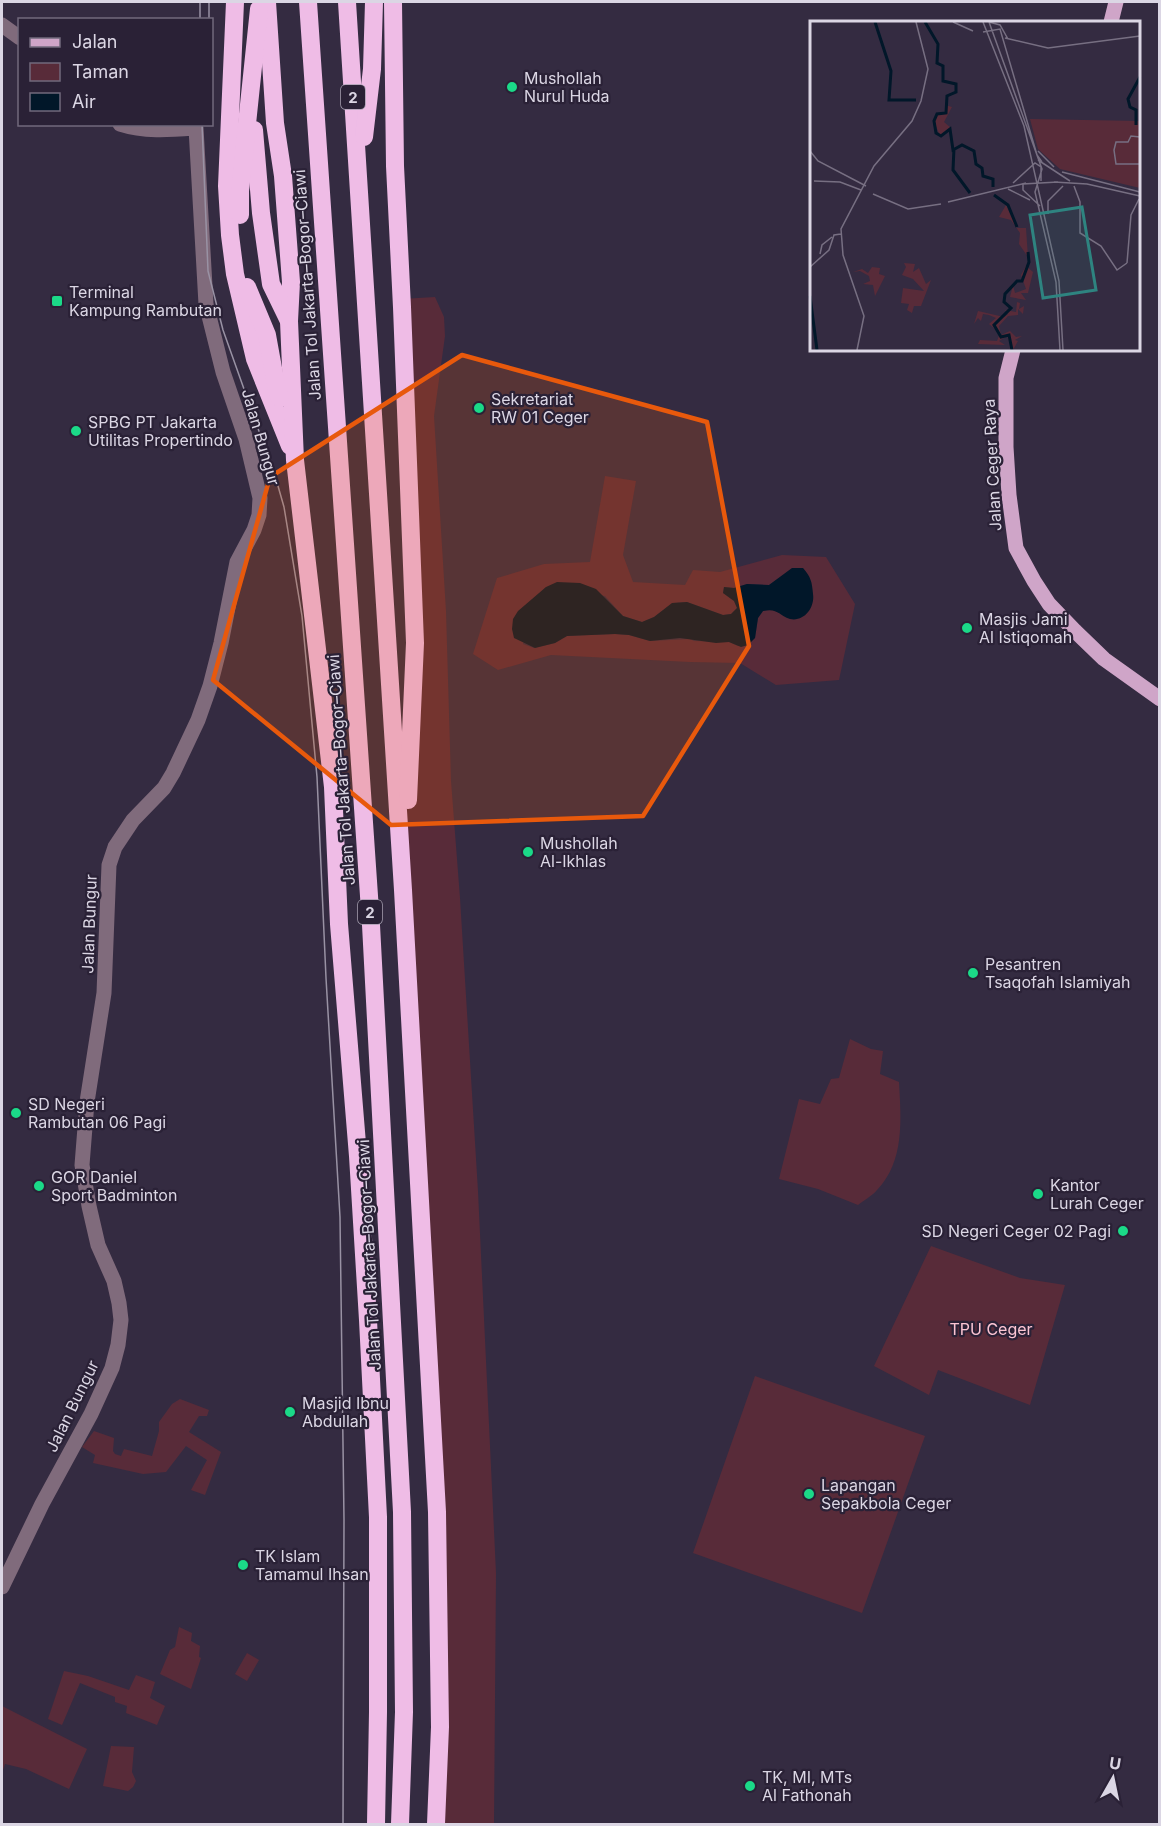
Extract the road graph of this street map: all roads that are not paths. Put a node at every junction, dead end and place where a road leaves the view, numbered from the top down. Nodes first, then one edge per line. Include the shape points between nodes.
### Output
1 (235, 2) edge
2 (260, 2) edge
3 (267, 2) edge
4 (308, 2) edge
5 (347, 2) edge
6 (374, 2) edge
7 (393, 2) edge
8 (1116, 2) edge
9 (1111, 21) edge
10 (2, 25) edge
11 (18, 37) edge
12 (250, 83) junction
13 (126, 126) edge
14 (359, 192) junction
15 (289, 321) junction
16 (1013, 351) edge
17 (294, 433) junction
18 (295, 460) junction
19 (1160, 699) edge
20 (403, 890) junction
21 (2, 1587) edge
22 (376, 1824) edge
23 (400, 1824) edge
24 (436, 1824) edge

1 - 18 highway via 227,186 235,274 255,359
2 - 12 highway
3 - 15 highway via 275,123 284,176 291,282
4 - 23 highway, Jalan Tol Jakarta–Bogor–Ciawi / 2 via 371,925 402,1512 404,1712
5 - 14 highway, 2
6 - 14 highway via 372,69
7 - 20 highway via 394,166 415,643
8 - 9 main road
10 - 11 street
12 - 15 highway via 271,284
12 - 17 highway via 240,191 247,286 267,335 277,390
13 - 21 street, Jalan Bungur via 155,131 196,128 206,304 223,372 246,439 260,498 259,515 237,562 221,644 198,720 164,788 133,820 115,847 109,865 104,993 87,1102 82,1165 98,1245 119,1303 118,1345 91,1414
14 - 20 highway, 2
15 - 17 highway
16 - 19 main road, Jalan Ceger Raya via 1006,378 1006,447 1016,548 1049,604 1104,659
17 - 18 highway
18 - 22 highway via 333,787 368,1320 378,1517
20 - 24 highway, 2 via 437,1512 440,1727

